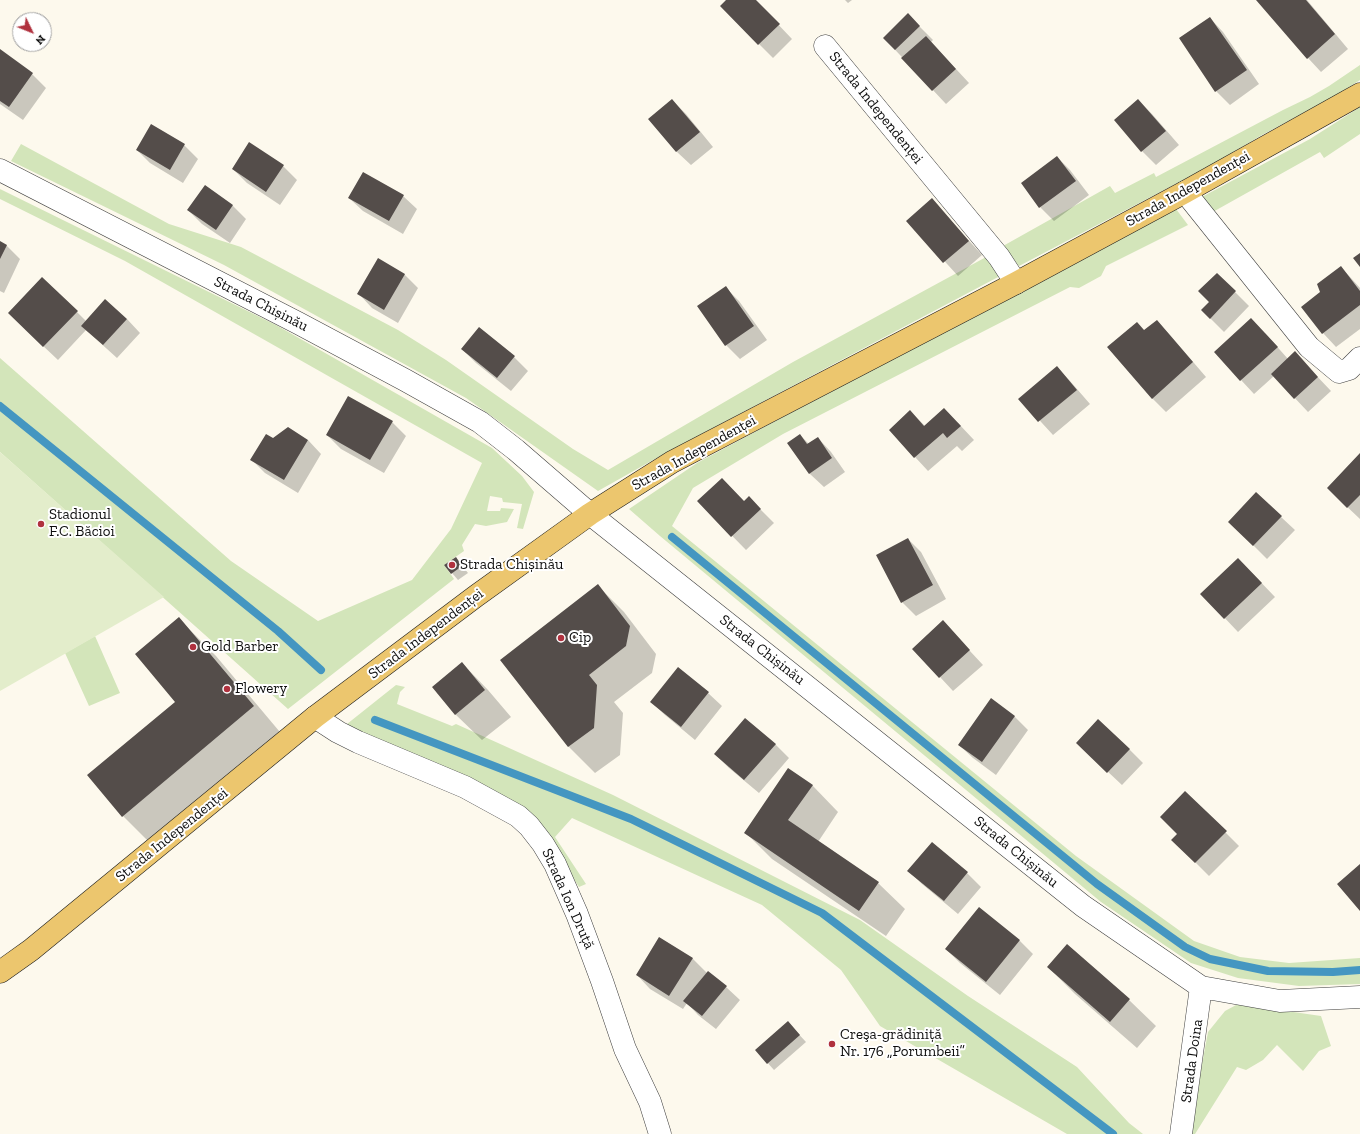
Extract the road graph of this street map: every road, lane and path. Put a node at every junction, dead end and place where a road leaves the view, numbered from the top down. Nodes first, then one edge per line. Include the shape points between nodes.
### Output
1 (825, 46) dead end
2 (1360, 94) edge
3 (0, 170) edge
4 (1185, 192) junction
5 (1016, 283) junction
6 (1360, 358) edge
7 (590, 514) junction
8 (315, 717) junction
9 (0, 972) edge
10 (1202, 987) junction
11 (1360, 997) edge
12 (660, 1134) edge
13 (1181, 1134) edge

1 - 5 street, Strada Independenței via 999,257
2 - 4 main road, Strada Independenței
3 - 7 street, Strada Chișinău via 298,323 480,422
4 - 5 main road, Strada Independenței
4 - 6 street via 1309,347 1339,372 1349,369
5 - 7 main road, Strada Independenței via 672,462
7 - 8 main road, Strada Independenței
7 - 10 street, Strada Chișinău via 1083,906
8 - 9 main road, Strada Independenței via 31,950
8 - 12 street, Strada Ion Druță via 358,742 465,787 518,816 530,826 555,864 577,914 625,1049 650,1102
10 - 11 street, Strada Chișinău via 1280,1000
10 - 13 street, Strada Doina

